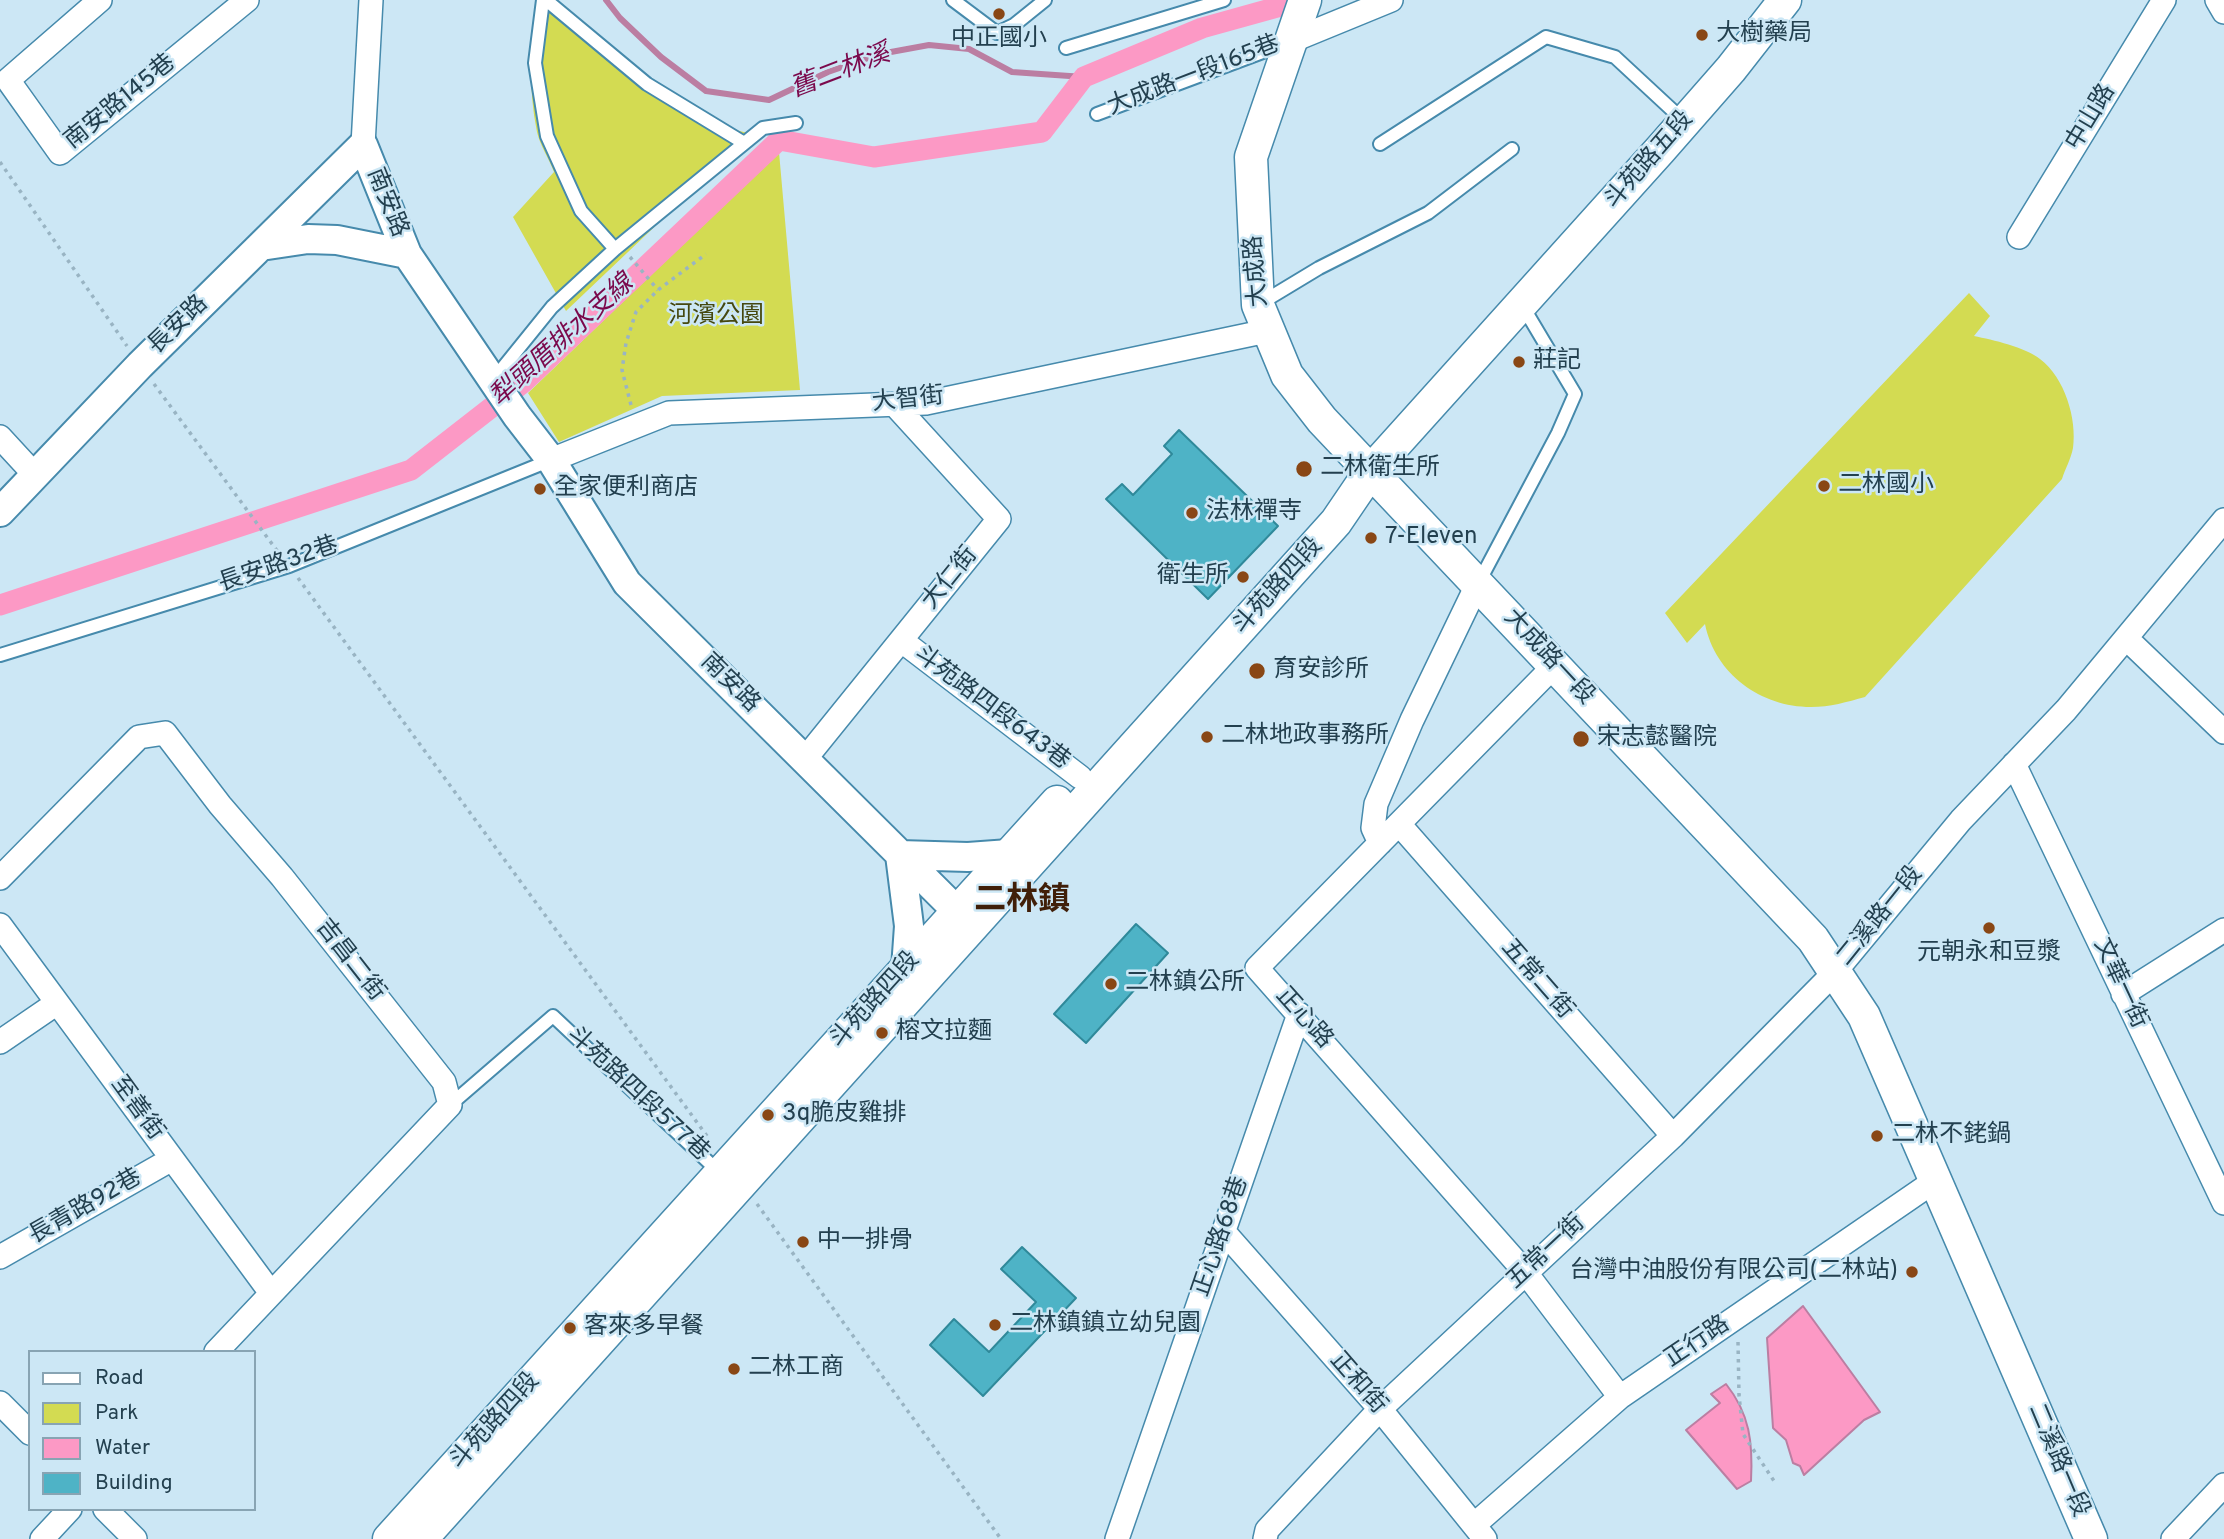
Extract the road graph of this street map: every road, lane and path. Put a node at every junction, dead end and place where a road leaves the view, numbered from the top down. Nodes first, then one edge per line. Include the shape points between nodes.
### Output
1 (100, 0) edge
2 (247, 0) edge
3 (371, 0) edge
4 (545, 0) edge
5 (953, 0) edge
6 (1045, 0) edge
7 (1224, 0) edge
8 (1305, 0) edge
9 (1391, 0) edge
10 (1785, 0) edge
11 (2164, 0) edge
12 (2217, 0) edge
13 (2224, 12) edge
14 (1290, 41) junction
15 (1066, 48) dead end
16 (1097, 114) dead end
17 (1685, 121) junction
18 (796, 123) dead end
19 (744, 143) junction
20 (1380, 144) dead end
21 (363, 145) junction
22 (1512, 149) dead end
23 (0, 162) edge
24 (2019, 237) dead end
25 (261, 246) junction
26 (615, 249) junction
27 (407, 254) junction
28 (706, 254) dead end
29 (633, 262) dead end
30 (658, 290) junction
31 (1516, 312) junction
32 (1262, 318) junction
33 (139, 365) junction
34 (493, 380) junction
35 (894, 404) junction
36 (632, 408) dead end
37 (0, 437) edge
38 (551, 460) junction
39 (1370, 472) junction
40 (35, 475) junction
41 (0, 512) edge
42 (2224, 520) edge
43 (289, 566) junction
44 (1478, 583) junction
45 (2127, 639) junction
46 (902, 640) junction
47 (0, 655) edge
48 (1555, 665) junction
49 (2224, 732) edge
50 (805, 760) junction
51 (2014, 764) junction
52 (1080, 777) junction
53 (1399, 824) junction
54 (1380, 843) junction
55 (1009, 854) junction
56 (900, 855) junction
57 (0, 878) edge
58 (964, 920) junction
59 (0, 925) edge
60 (2224, 930) edge
61 (906, 968) junction
62 (1835, 972) junction
63 (2123, 994) junction
64 (57, 1003) junction
65 (1299, 1014) junction
66 (0, 1042) edge
67 (450, 1105) junction
68 (1673, 1136) junction
69 (172, 1159) junction
70 (2215, 1163) edge
71 (730, 1174) junction
72 (1936, 1180) junction
73 (2224, 1203) edge
74 (1224, 1232) junction
75 (0, 1258) edge
76 (1526, 1273) junction
77 (271, 1293) junction
78 (1738, 1316) junction
79 (218, 1350) edge
80 (1620, 1397) junction
81 (0, 1403) edge
82 (1380, 1409) junction
83 (28, 1431) edge
84 (1774, 1481) dead end
85 (2224, 1485) edge
86 (68, 1511) edge
87 (107, 1511) edge
88 (1480, 1532) edge
89 (43, 1539) edge
90 (135, 1539) edge
91 (389, 1539) edge
92 (421, 1539) edge
93 (1001, 1539) edge
94 (1117, 1539) edge
95 (1265, 1539) edge
96 (2091, 1539) edge
97 (2173, 1539) edge

1 - 2 street, 南安路145巷 via 8,80 60,153
3 - 21 street, 南安路
4 - 19 lane via 646,85
4 - 26 lane via 535,63 547,136 581,211
5 - 6 lane via 997,33
7 - 15 lane
8 - 14 main road, 大成路
9 - 14 street
10 - 17 main road, 斗苑路五段
11 - 24 street, 中山路
12 - 13 street
14 - 16 lane, 大成路一段165巷
14 - 32 main road, 大成路 via 1251,157
17 - 20 lane via 1615,57 1546,37
17 - 31 main road, 斗苑路五段
18 - 19 lane via 763,128
19 - 26 lane
21 - 25 street, 長安路
21 - 27 street, 南安路
22 - 32 lane via 1428,213 1319,268
23 - 33 path
25 - 27 street via 337,240
25 - 33 street, 長安路
26 - 34 lane via 552,307
27 - 34 street, 南安路
28 - 30 path
29 - 30 path
30 - 36 path via 636,312 626,343 622,370
31 - 39 main road, 斗苑路四段
31 - 44 lane via 1575,394
32 - 35 street, 大智街 via 926,403
32 - 39 main road, 大成路 via 1287,375
33 - 40 street, 長安路
33 - 43 path
34 - 38 street, 南安路
35 - 38 street, 大智街 via 669,414
35 - 46 street, 大仁街 via 999,519
37 - 40 street
38 - 43 lane, 長安路32巷
38 - 50 street, 南安路 via 627,583
39 - 44 main road, 大成路一段
39 - 52 main road, 斗苑路四段 via 1324,505
39 - 58 main road, 斗苑路四段 via 1336,522
40 - 41 street, 長安路
42 - 45 street, 二溪路一段
43 - 47 lane, 長安路32巷
43 - 71 path
44 - 48 main road, 大成路一段
44 - 54 street via 1376,804 1373,828
45 - 49 street
45 - 51 street, 二溪路一段
46 - 50 street, 大仁街
46 - 52 street, 斗苑路四段643巷
48 - 53 street, 正心路
48 - 62 main road, 大成路一段 via 1813,939
50 - 56 street, 南安路
51 - 62 street, 二溪路一段 via 1961,820
51 - 63 street, 文華一街
52 - 55 main road, 斗苑路四段
53 - 54 street, 正心路
53 - 68 street, 五常二街
54 - 65 street, 正心路 via 1257,968
55 - 56 street
55 - 58 main road, 斗苑路四段
56 - 58 street, 南安路
56 - 61 street via 909,926
57 - 67 street, 吉昌二街 via 139,737 165,733 444,1082
58 - 61 main road, 斗苑路四段
58 - 71 main road, 斗苑路四段
59 - 64 street, 至善街
60 - 63 street
61 - 71 main road, 斗苑路四段
62 - 68 street, 五常一街
62 - 72 main road, 二溪路一段 via 1864,1016
63 - 70 street, 文華一街
64 - 66 street
64 - 69 street, 至善街
65 - 74 street, 正心路68巷
65 - 76 street, 正心路
67 - 71 lane, 斗苑路四段577巷 via 553,1016
67 - 77 street
68 - 76 street, 五常一街
69 - 75 street, 長青路92巷
69 - 77 street, 至善街
70 - 73 street, 文華一街
71 - 91 main road, 斗苑路四段
71 - 92 main road, 斗苑路四段
71 - 93 path
72 - 78 street, 正行路
72 - 96 main road, 二溪路一段
74 - 82 street, 正和街
74 - 94 street, 正心路68巷
76 - 80 street, 正心路
76 - 82 street, 五常一街
77 - 79 street
78 - 80 street, 正行路
78 - 84 path via 1743,1434
80 - 88 street, 正行路
81 - 83 street
82 - 88 street, 正和街
82 - 95 street, 五常一街 via 1267,1530
85 - 97 street
86 - 89 street
87 - 90 street

